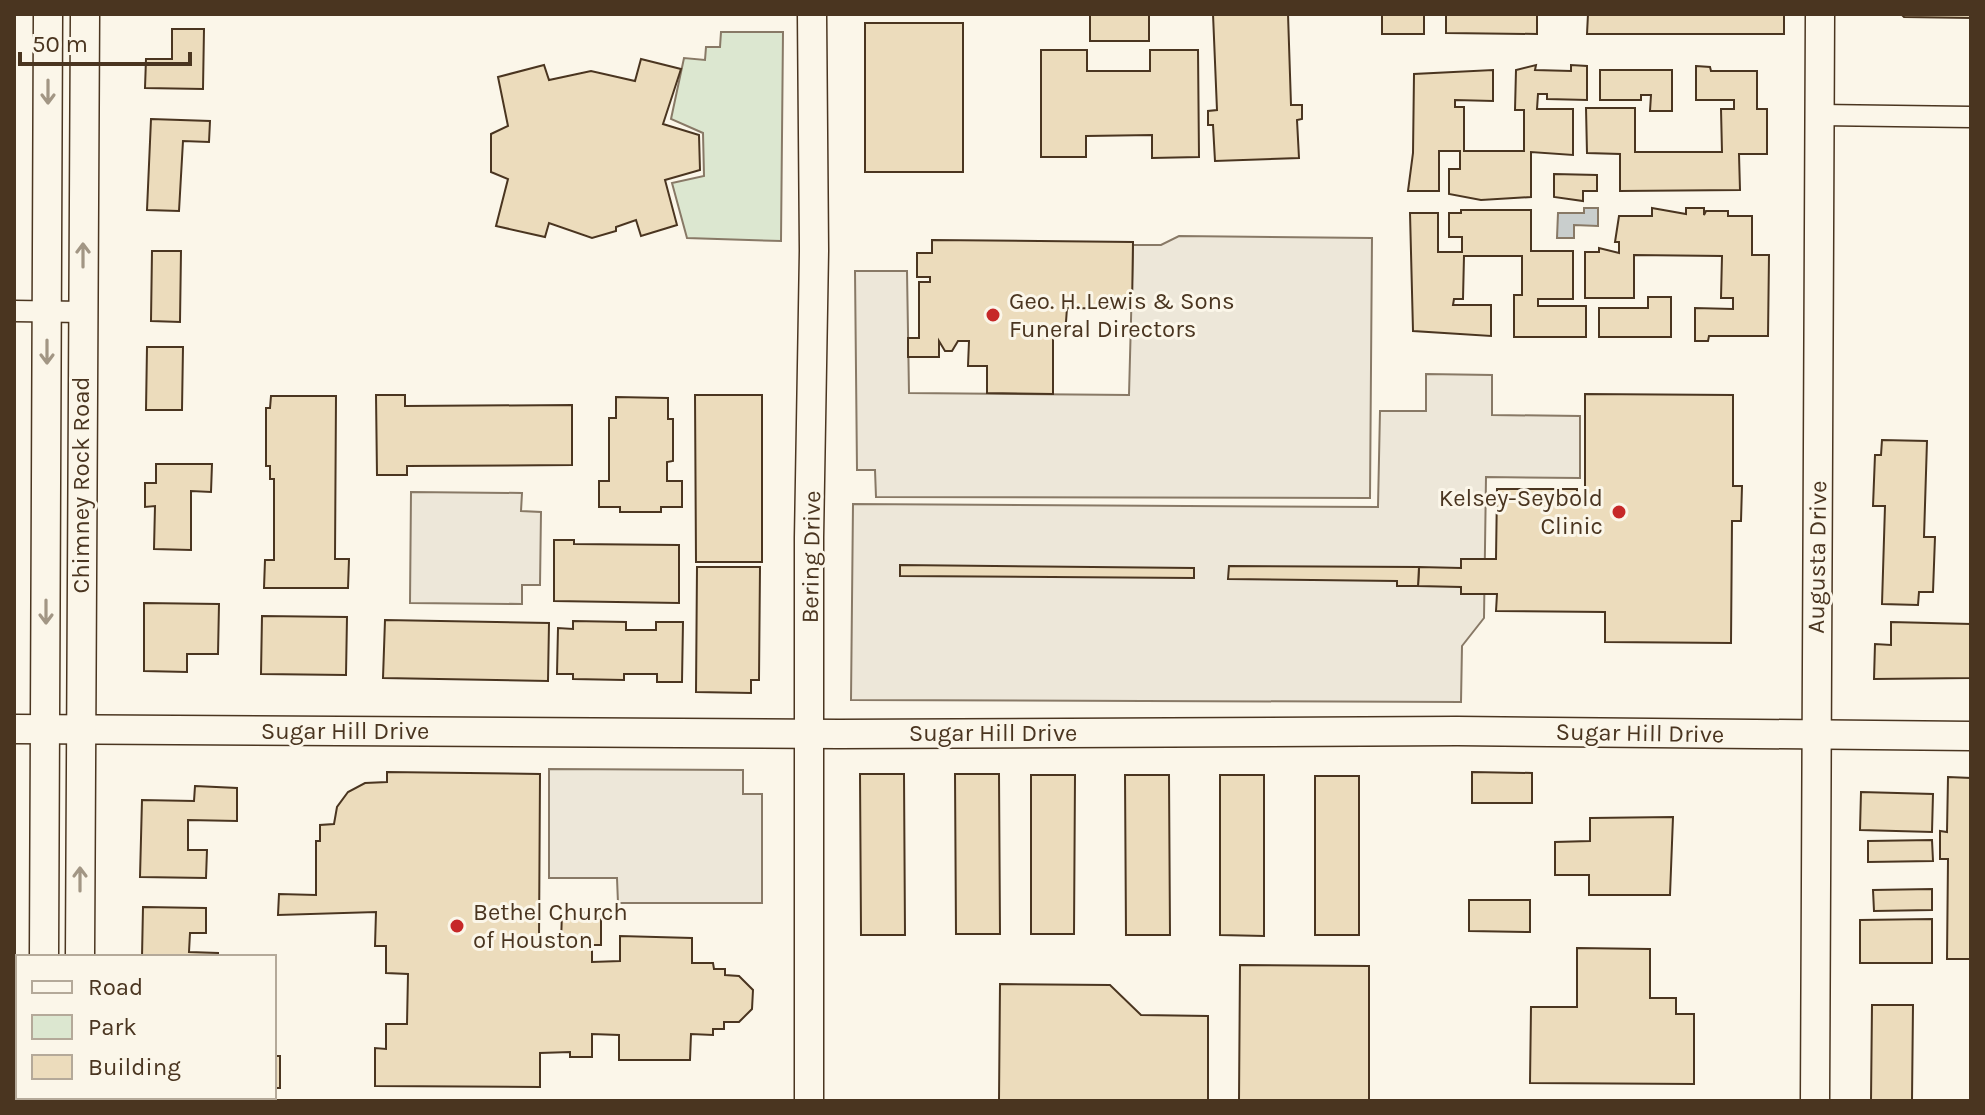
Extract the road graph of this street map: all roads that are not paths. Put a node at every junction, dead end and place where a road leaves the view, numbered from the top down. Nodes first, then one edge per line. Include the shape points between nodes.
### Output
1 (48, 14) edge
2 (85, 14) edge
3 (812, 14) edge
4 (1820, 14) edge
5 (1820, 115) junction
6 (1971, 117) edge
7 (14, 311) edge
8 (48, 312) junction
9 (83, 312) junction
10 (14, 729) edge
11 (45, 729) junction
12 (80, 729) junction
13 (811, 733) junction
14 (1815, 734) junction
15 (1971, 736) edge
16 (44, 955) edge
17 (80, 955) edge
18 (809, 1101) edge
19 (1815, 1101) edge

1 -> 8 street, Chimney Rock Road
9 -> 2 street, Chimney Rock Road
3 - 13 street, Bering Drive
4 - 5 street, Augusta Drive
5 - 6 street
5 - 14 street, Augusta Drive
7 - 8 street
8 - 9 street
8 -> 11 street, Chimney Rock Road
9 - 12 street, Chimney Rock Road
10 - 11 street, Sugar Hill Drive
11 - 12 street, Sugar Hill Drive
11 - 16 street, Chimney Rock Road
12 - 13 street, Sugar Hill Drive
17 -> 12 street, Chimney Rock Road
13 - 14 street, Sugar Hill Drive
13 - 18 street, Bering Drive
14 - 15 street, Sugar Hill Drive
14 - 19 street, Augusta Drive

